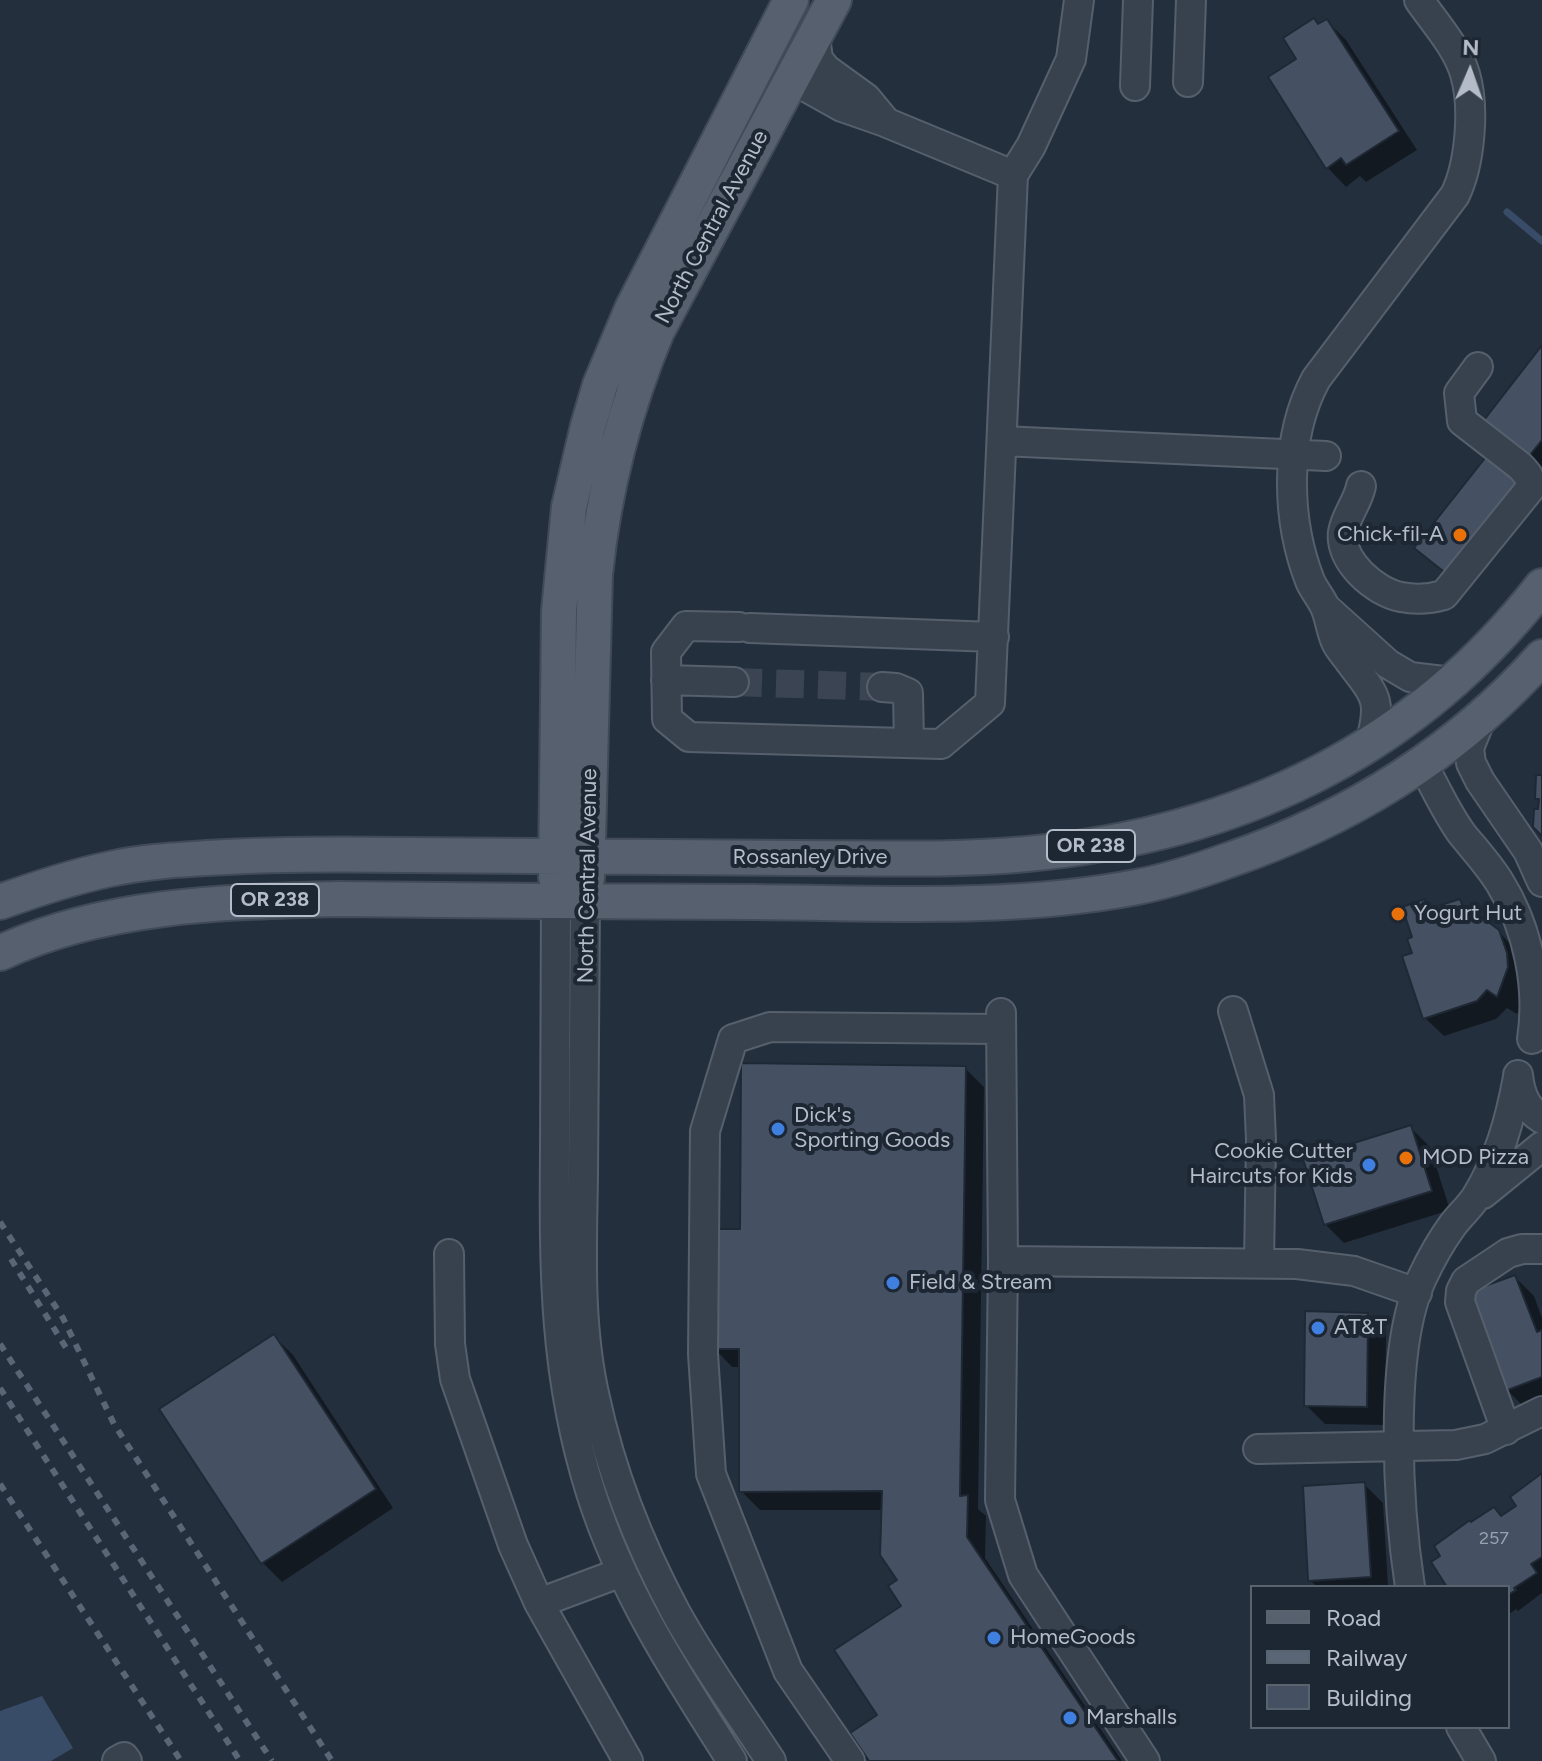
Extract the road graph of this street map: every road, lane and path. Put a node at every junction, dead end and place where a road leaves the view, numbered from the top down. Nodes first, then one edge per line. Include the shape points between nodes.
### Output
1 (791, 0) edge
2 (811, 0) edge
3 (834, 0) edge
4 (1079, 0) edge
5 (1138, 0) edge
6 (1191, 0) edge
7 (1419, 0) edge
8 (815, 37) junction
9 (792, 79) junction
10 (1188, 82) dead end
11 (1135, 86) dead end
12 (885, 122) junction
13 (1013, 175) junction
14 (1478, 367) dead end
15 (1002, 441) junction
16 (1295, 452) junction
17 (1326, 456) dead end
18 (1361, 486) dead end
19 (1533, 598) edge
20 (1325, 607) junction
21 (994, 637) junction
22 (1542, 657) edge
23 (666, 680) junction
24 (734, 682) tunnel mouth
25 (1452, 682) junction
26 (882, 687) tunnel mouth
27 (1480, 721) junction
28 (909, 743) junction
29 (1370, 744) junction
30 (1422, 763) junction
31 (572, 857) junction
32 (1542, 882) edge
33 (571, 901) junction
34 (0, 902) edge
35 (0, 953) edge
36 (1233, 1011) dead end
37 (1537, 1035) edge
38 (1518, 1077) junction
39 (1542, 1119) edge
40 (1542, 1146) edge
41 (1475, 1198) junction
42 (1542, 1249) edge
43 (449, 1254) dead end
44 (1003, 1261) junction
45 (1259, 1263) junction
46 (1417, 1293) junction
47 (1542, 1411) edge
48 (1506, 1430) junction
49 (1399, 1446) junction
50 (1258, 1449) dead end
51 (622, 1572) junction
52 (1410, 1585) edge
53 (539, 1603) junction
54 (1462, 1729) edge
55 (1475, 1759) edge
56 (117, 1761) edge
57 (127, 1761) edge
58 (628, 1761) edge
59 (732, 1761) edge
60 (771, 1761) edge
61 (850, 1761) edge
62 (1145, 1761) edge

1 - 31 main road, North Central Avenue via 632,309 588,426 569,507 559,611
2 - 9 main road via 785,59
3 - 8 main road, North Central Avenue
4 - 13 street via 1071,59
5 - 11 street
6 - 10 street
7 - 16 street via 1465,74 1468,145 1462,180 1408,270 1303,403
8 - 9 main road, North Central Avenue
8 - 12 street via 818,59 826,69 866,98
9 - 12 street via 842,107
9 - 31 main road, North Central Avenue via 657,331 615,451 595,574
12 - 13 street
13 - 15 street
14 - 18 street via 1459,393 1462,421 1520,466 1531,481 1444,595 1398,597 1351,564 1343,533
15 - 16 street
15 - 21 street
16 - 17 street
16 - 20 street via 1295,524 1311,584
19 - 25 main road, Rossanley Drive / OR 238
19 - 30 main road via 1490,681 1427,733
20 - 25 street via 1410,677
20 - 29 street via 1337,644 1377,702
21 - 23 street via 686,626 666,652
21 - 28 street via 990,703 941,744
22 - 27 main road, OR 238
23 - 24 street
23 - 28 street via 667,719 689,737
25 - 29 main road, Rossanley Drive / OR 238
26 - 28 street via 908,693
27 - 30 main road, OR 238
27 - 32 street via 1469,748 1471,763
29 - 31 main road, Rossanley Drive / OR 238 via 1287,789 1217,818 1087,846 964,858
30 - 33 main road, Rossanley Drive / OR 238 via 1333,819 1271,846 1139,887 1023,900 902,903
30 - 37 street via 1516,916 1532,970
31 - 33 main road, North Central Avenue
31 - 34 main road, Rossanley Drive / OR 238 via 310,854 175,860 112,868
33 - 35 main road, Rossanley Drive / OR 238 via 338,899 184,907 114,917
33 - 51 street, North Central Avenue via 554,1274 559,1344 569,1414 591,1495
33 - 60 street, North Central Avenue via 586,1345 594,1397 618,1483 659,1579
36 - 45 street via 1259,1095
37 - 38 street via 1524,1050
38 - 39 street via 1526,1104
38 - 41 street via 1505,1135
40 - 41 street
41 - 46 street via 1452,1226
42 - 48 street via 1508,1253 1466,1281 1461,1291 1460,1302
43 - 53 street via 455,1379
44 - 45 street
44 - 61 street via 1000,1021 770,1027 733,1039 705,1131 703,1354 711,1474 788,1671
44 - 62 street via 1000,1500 1023,1575
45 - 46 street via 1354,1271
46 - 49 street via 1402,1371
47 - 48 street
48 - 49 street via 1448,1446
49 - 50 street
49 - 52 street
51 - 53 street
51 - 59 street, North Central Avenue via 652,1635
53 - 58 street
54 - 55 street
56 - 57 street

